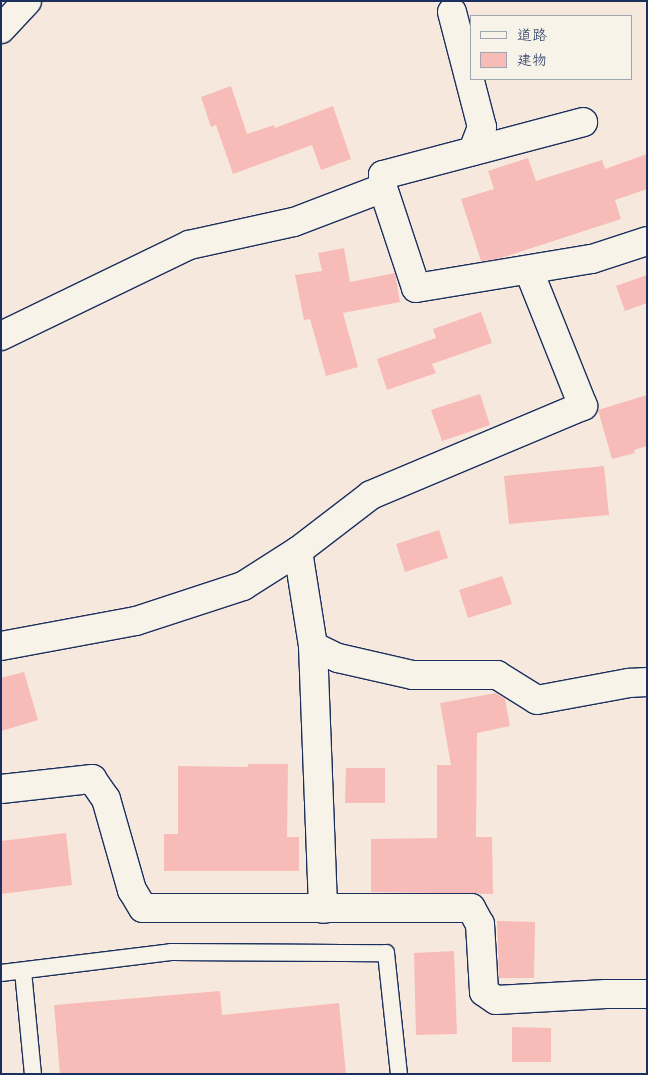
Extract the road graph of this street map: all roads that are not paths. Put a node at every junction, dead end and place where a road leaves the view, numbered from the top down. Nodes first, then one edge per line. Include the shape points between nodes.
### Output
1 (27, 1) edge
2 (452, 12) dead end
3 (1, 29) edge
4 (584, 122) dead end
5 (473, 151) junction
6 (383, 188) junction
7 (647, 241) edge
8 (529, 271) junction
9 (1, 336) edge
10 (298, 551) junction
11 (1, 646) edge
12 (313, 646) junction
13 (647, 682) edge
14 (1, 789) edge
15 (323, 909) junction
16 (23, 971) junction
17 (1, 973) edge
18 (647, 994) edge
19 (33, 1074) edge
20 (399, 1074) edge

1 - 3 street
2 - 5 street via 482,127
4 - 5 street
5 - 6 street via 383,175
6 - 8 street via 416,288
6 - 9 street via 294,222 189,246
7 - 8 street via 592,259
8 - 10 street via 583,406 371,495
10 - 11 street via 243,586 136,621
10 - 12 street
12 - 13 street via 338,658 414,675 496,675 537,700
12 - 15 street
14 - 15 street via 92,779 106,799 132,890 143,908
15 - 18 street via 471,908 480,924 484,992 496,1000
16 - 17 lane
16 - 19 lane
16 - 20 lane via 171,952 386,953

